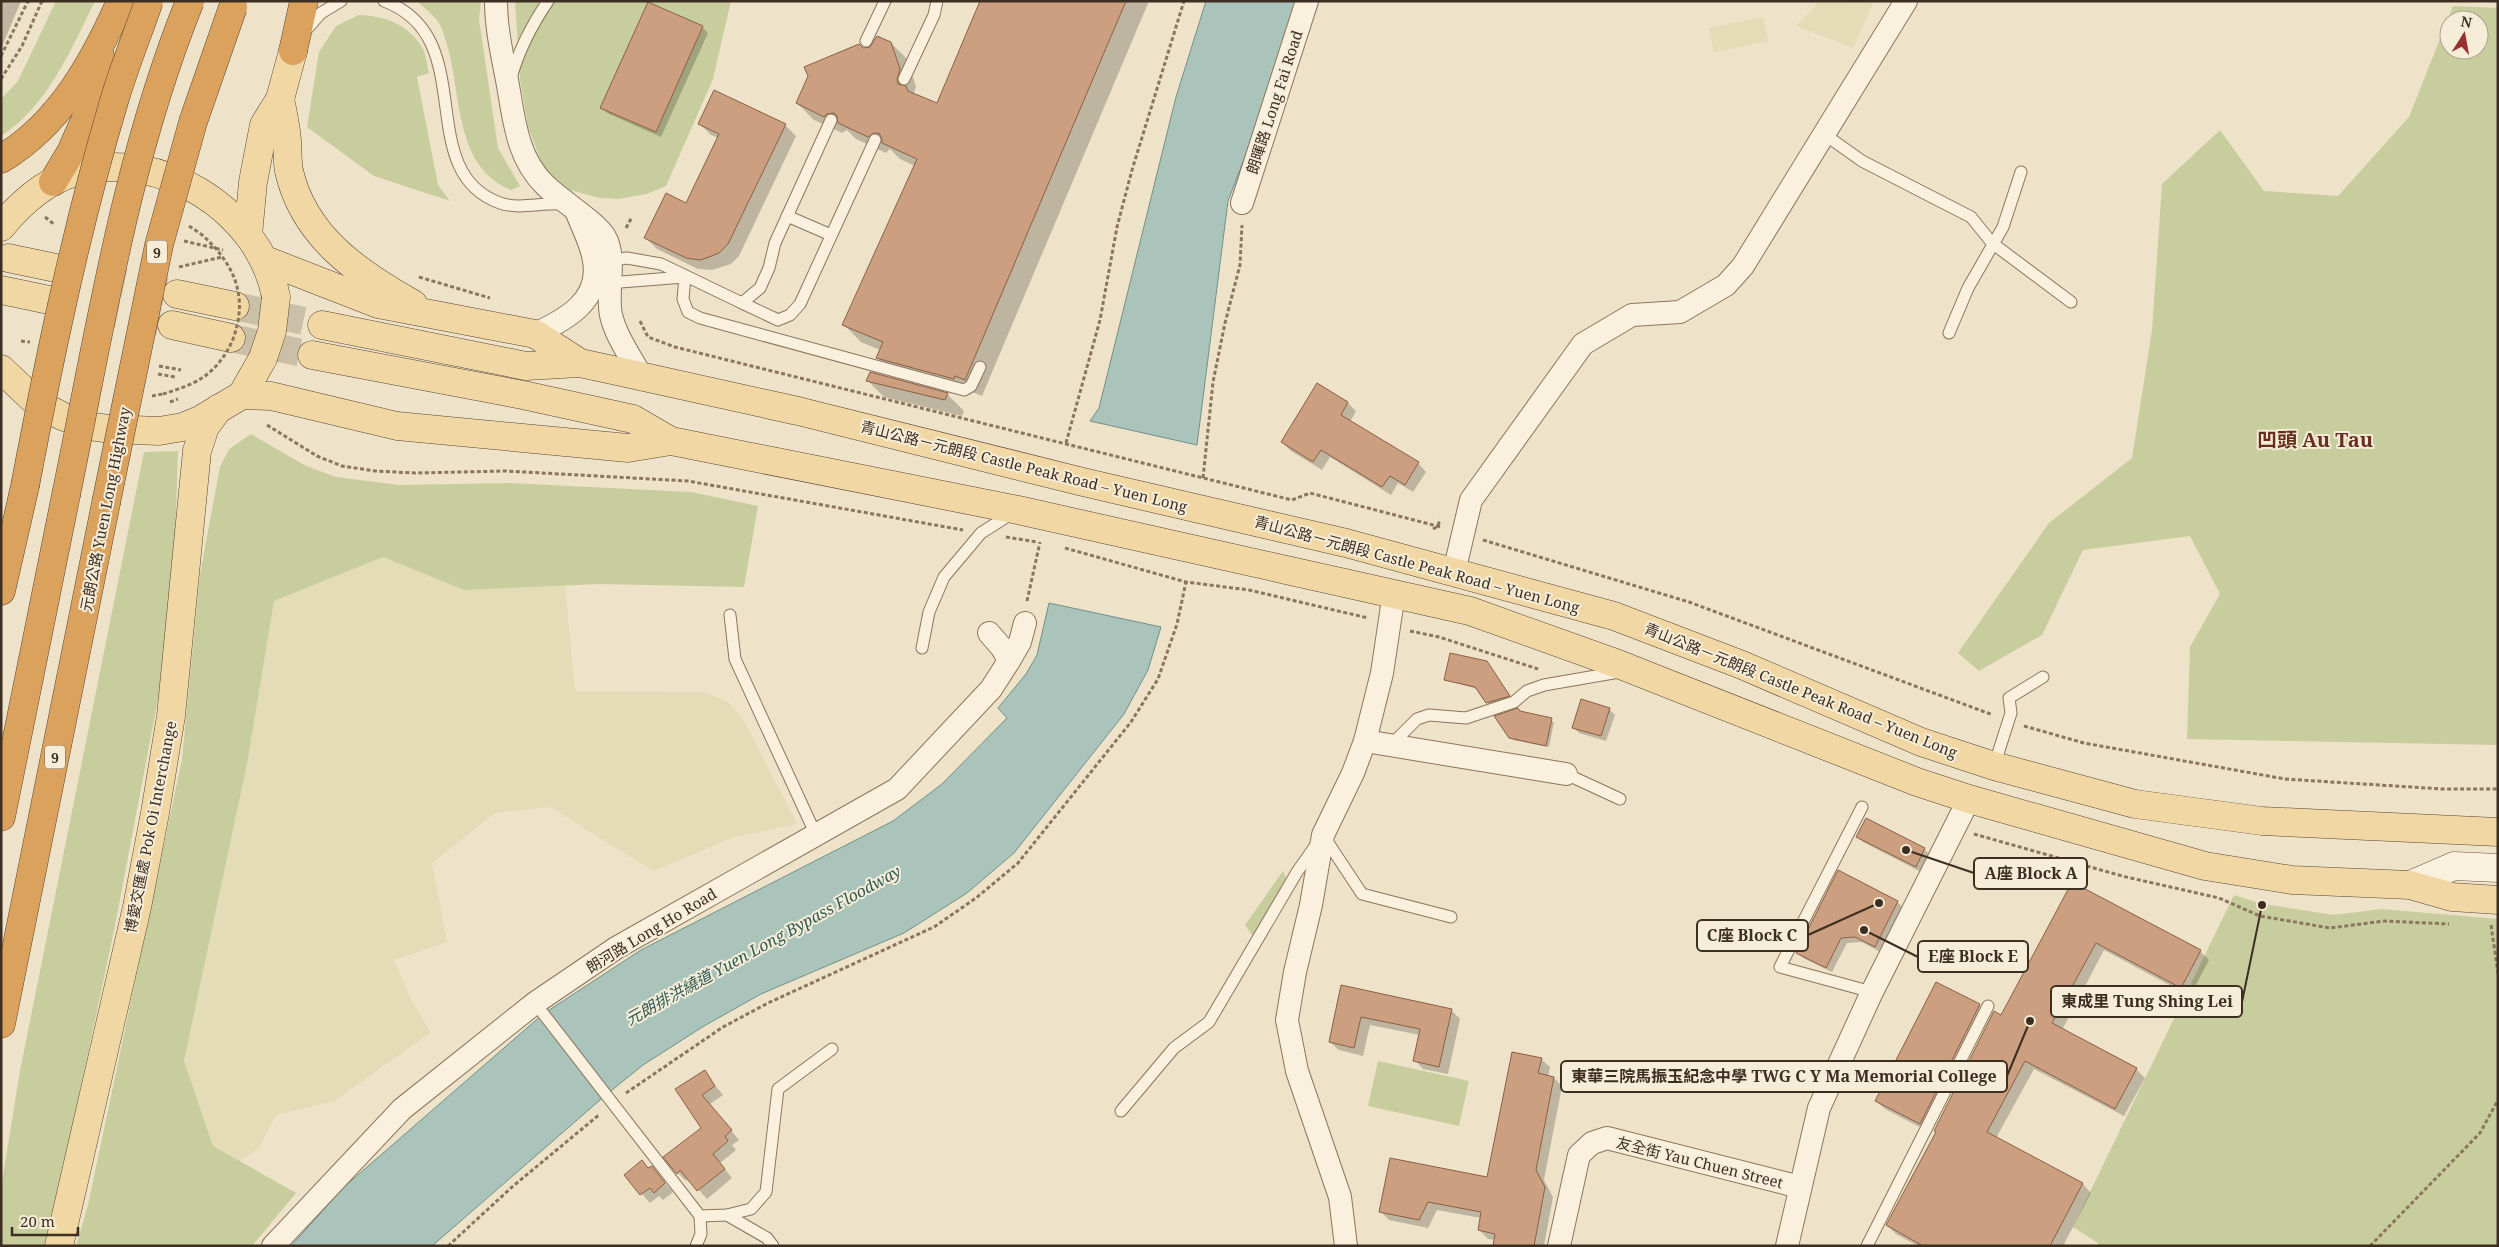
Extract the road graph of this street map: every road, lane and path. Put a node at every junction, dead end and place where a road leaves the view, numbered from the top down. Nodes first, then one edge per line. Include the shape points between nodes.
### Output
1 (28, 1) edge
2 (42, 1) edge
3 (121, 1) edge
4 (149, 1) edge
5 (190, 1) edge
6 (304, 1) edge
7 (341, 1) edge
8 (384, 1) edge
9 (496, 1) edge
10 (548, 1) edge
11 (885, 1) edge
12 (937, 1) edge
13 (1184, 1) edge
14 (1307, 1) edge
15 (1906, 1) edge
16 (234, 4) edge
17 (866, 40) dead end
18 (103, 42) junction
19 (293, 51) junction
20 (1, 56) edge
21 (1, 79) edge
22 (904, 79) dead end
23 (508, 89) junction
24 (280, 99) junction
25 (831, 120) dead end
26 (1824, 134) junction
27 (875, 140) dead end
28 (1, 159) edge
29 (2021, 172) dead end
30 (52, 182) junction
31 (1242, 203) joint
32 (573, 209) junction
33 (787, 216) junction
34 (5, 217) edge
35 (632, 217) dead end
36 (201, 234) dead end
37 (248, 235) junction
38 (622, 235) dead end
39 (831, 235) junction
40 (1992, 242) junction
41 (8, 258) dead end
42 (266, 260) junction
43 (56, 268) tunnel mouth
44 (602, 272) junction
45 (413, 275) dead end
46 (685, 277) junction
47 (1, 290) edge
48 (177, 294) tunnel mouth
49 (49, 300) tunnel mouth
50 (498, 300) dead end
51 (2071, 302) dead end
52 (742, 303) junction
53 (235, 306) tunnel mouth
54 (430, 314) junction
55 (640, 321) dead end
56 (322, 325) tunnel mouth
57 (172, 326) tunnel mouth
58 (1949, 333) dead end
59 (535, 334) junction
60 (230, 338) tunnel mouth
61 (312, 354) tunnel mouth
62 (580, 363) junction
63 (980, 366) dead end
64 (1, 369) edge
65 (641, 376) junction
66 (163, 394) dead end
67 (230, 401) junction
68 (267, 425) dead end
69 (671, 441) junction
70 (1066, 443) junction
71 (1203, 478) junction
72 (1018, 510) junction
73 (1440, 520) dead end
74 (1438, 526) junction
75 (1433, 529) dead end
76 (981, 533) junction
77 (1462, 534) junction
78 (1040, 542) junction
79 (1049, 544) dead end
80 (1058, 546) dead end
81 (1454, 572) junction
82 (1, 591) edge
83 (1394, 593) junction
84 (1026, 613) joint
85 (730, 615) dead end
86 (989, 633) dead end
87 (922, 648) dead end
88 (1010, 661) junction
89 (1633, 670) junction
90 (2042, 677) dead end
91 (2009, 721) junction
92 (1365, 741) junction
93 (1391, 745) junction
94 (1994, 766) junction
95 (1566, 774) joint
96 (2498, 789) edge
97 (1620, 799) dead end
98 (1969, 799) junction
99 (1862, 807) dead end
100 (1, 817) edge
101 (2498, 832) edge
102 (816, 835) junction
103 (1323, 835) junction
104 (2498, 868) edge
105 (2410, 885) junction
106 (2494, 913) edge
107 (1451, 917) dead end
108 (2498, 973) edge
109 (1872, 992) junction
110 (535, 1003) junction
111 (1988, 1006) dead end
112 (1, 1024) edge
113 (832, 1049) dead end
114 (610, 1098) junction
115 (2498, 1100) edge
116 (1121, 1111) dead end
117 (1800, 1187) junction
118 (727, 1215) junction
119 (700, 1216) junction
120 (59, 1246) edge
121 (273, 1246) edge
122 (448, 1246) edge
123 (696, 1246) edge
124 (774, 1246) edge
125 (1346, 1246) edge
126 (1559, 1246) edge
127 (1787, 1246) edge
128 (1867, 1246) edge
129 (2370, 1246) edge

1 - 20 path
2 - 21 path via 22,46
3 - 18 highway
4 - 82 highway, bridge via 116,96 89,192 61,305
5 - 100 highway, bridge via 152,109 118,240
6 - 19 highway
7 - 19 lane via 314,19
8 - 32 lane via 415,19 432,43 440,66 458,164 472,184 488,197 506,205
9 - 23 street via 496,22
10 - 23 lane via 530,27
11 - 17 lane
12 - 22 lane
13 - 70 path via 1117,227 1100,320
14 - 31 street, 朗暉路 Long Fai Road
15 - 26 street
16 - 112 highway, 元朗公路 Yuen Long Highway / 9, bridge via 193,122 159,245
18 - 28 highway via 61,107 34,136
18 - 30 highway via 92,104 71,152
19 - 24 main road
23 - 32 street via 518,140 531,168
24 - 37 main road via 264,125 253,182
24 - 54 main road via 291,181 314,227 362,273
25 - 33 lane
26 - 40 lane via 1862,161 1971,217
26 - 77 street via 1743,266 1726,285 1680,312 1632,315 1583,344 1471,500
27 - 39 lane
29 - 40 lane via 2003,227
30 - 34 main road, 博愛交匯處 Pok Oi Interchange
30 - 37 main road, 博愛交匯處 Pok Oi Interchange via 83,170 104,168 123,167 159,174 203,194 228,212
31 - 71 path via 1240,265 1213,382
32 - 44 street
33 - 39 lane
33 - 52 lane via 760,288
35 - 38 path
36 - 66 path, bridge via 227,263 236,282 241,313 230,347 215,368 202,378
37 - 42 main road, 博愛交匯處 Pok Oi Interchange
39 - 52 lane via 800,304 790,315 778,320
40 - 51 lane
40 - 58 lane
41 - 43 main road
42 - 54 main road via 378,304
42 - 67 main road, 博愛交匯處 Pok Oi Interchange, bridge via 276,297 272,331 263,358
44 - 46 lane
44 - 46 lane via 627,258 662,264
44 - 59 street via 575,312
44 - 65 street via 614,326
45 - 50 path
46 - 52 lane
46 - 63 lane via 685,305 688,312 700,318 964,390 971,386
47 - 49 main road
48 - 53 main road
54 - 59 main road
55 - 70 path, 青山公路－元朗段 Castle Peak Road – Yuen Long via 648,337 675,347
56 - 62 main road, 青山公路－元朗段 Castle Peak Road – Yuen Long via 526,366
57 - 60 main road
59 - 62 main road
61 - 69 main road, 青山公路－元朗段 Castle Peak Road – Yuen Long via 633,419
62 - 65 main road, 青山公路－元朗段 Castle Peak Road – Yuen Long
64 - 67 main road, 博愛交匯處 Pok Oi Interchange via 38,404 88,426 136,432 183,427
65 - 81 main road, 青山公路－元朗段 Castle Peak Road – Yuen Long via 1346,543
67 - 69 main road via 270,396 397,426 628,448
67 - 120 main road, 博愛交匯處 Pok Oi Interchange via 205,427 197,451 171,716 155,813 137,907
68 - 76 path via 317,456 342,466 391,472 506,472 688,481
69 - 72 main road, 青山公路－元朗段 Castle Peak Road – Yuen Long
70 - 71 path, 青山公路－元朗段 Castle Peak Road – Yuen Long
71 - 74 path, 青山公路－元朗段 Castle Peak Road – Yuen Long via 1292,500 1310,493
72 - 76 lane
72 - 83 main road, 青山公路－元朗段 Castle Peak Road – Yuen Long
73 - 74 path
74 - 75 path
74 - 77 path, 青山公路－元朗段 Castle Peak Road – Yuen Long
76 - 78 path
76 - 87 lane via 944,577 929,612
77 - 81 street
77 - 91 path, 青山公路－元朗段 Castle Peak Road – Yuen Long via 1689,602
78 - 79 path
78 - 84 path
80 - 114 path via 1186,582 1158,679 1131,722 1018,863 934,927 776,999 723,1027
81 - 94 main road, 青山公路－元朗段 Castle Peak Road – Yuen Long via 1614,616 1742,665 1922,742
83 - 89 main road, 青山公路－元朗段 Castle Peak Road – Yuen Long via 1470,611
83 - 92 street via 1382,673
84 - 88 street, 朗河路 Long Ho Road via 1020,642
85 - 102 lane via 735,659
86 - 88 street
88 - 102 street, 朗河路 Long Ho Road via 991,688 897,789
89 - 93 lane via 1544,685 1527,691 1514,702 1466,718 1429,715 1417,719
89 - 98 main road, 青山公路－元朗段 Castle Peak Road – Yuen Long via 1917,782
90 - 91 lane via 2009,698
91 - 94 lane
91 - 96 path, 青山公路－元朗段 Castle Peak Road – Yuen Long via 2084,743 2285,780
92 - 93 street
92 - 103 street
93 - 95 street
94 - 101 main road, 青山公路－元朗段 Castle Peak Road – Yuen Long via 2135,804 2218,816 2297,824
95 - 97 lane
98 - 105 main road, 青山公路－元朗段 Castle Peak Road – Yuen Long via 2205,866 2292,880
98 - 109 street
99 - 109 lane via 1780,967
102 - 110 street, 朗河路 Long Ho Road via 616,948
103 - 107 lane via 1362,894
103 - 116 lane via 1297,872 1209,1022 1174,1048
103 - 125 street via 1288,1020 1297,1072 1340,1197
104 - 105 main road, 青山公路－元朗段 Castle Peak Road – Yuen Long via 2454,866
105 - 106 main road, 青山公路－元朗段 Castle Peak Road – Yuen Long
106 - 108 path
109 - 117 street via 1819,1108
110 - 114 lane
110 - 121 street, 朗河路 Long Ho Road via 402,1109
111 - 128 lane
113 - 118 lane via 778,1088 766,1192 751,1209
114 - 119 lane
114 - 122 path
115 - 129 path via 2480,1133
117 - 126 street, 友全街 Yau Chuen Street via 1607,1138 1592,1143 1579,1155
117 - 127 street
118 - 119 lane
118 - 124 lane via 767,1238
119 - 123 lane via 701,1234

